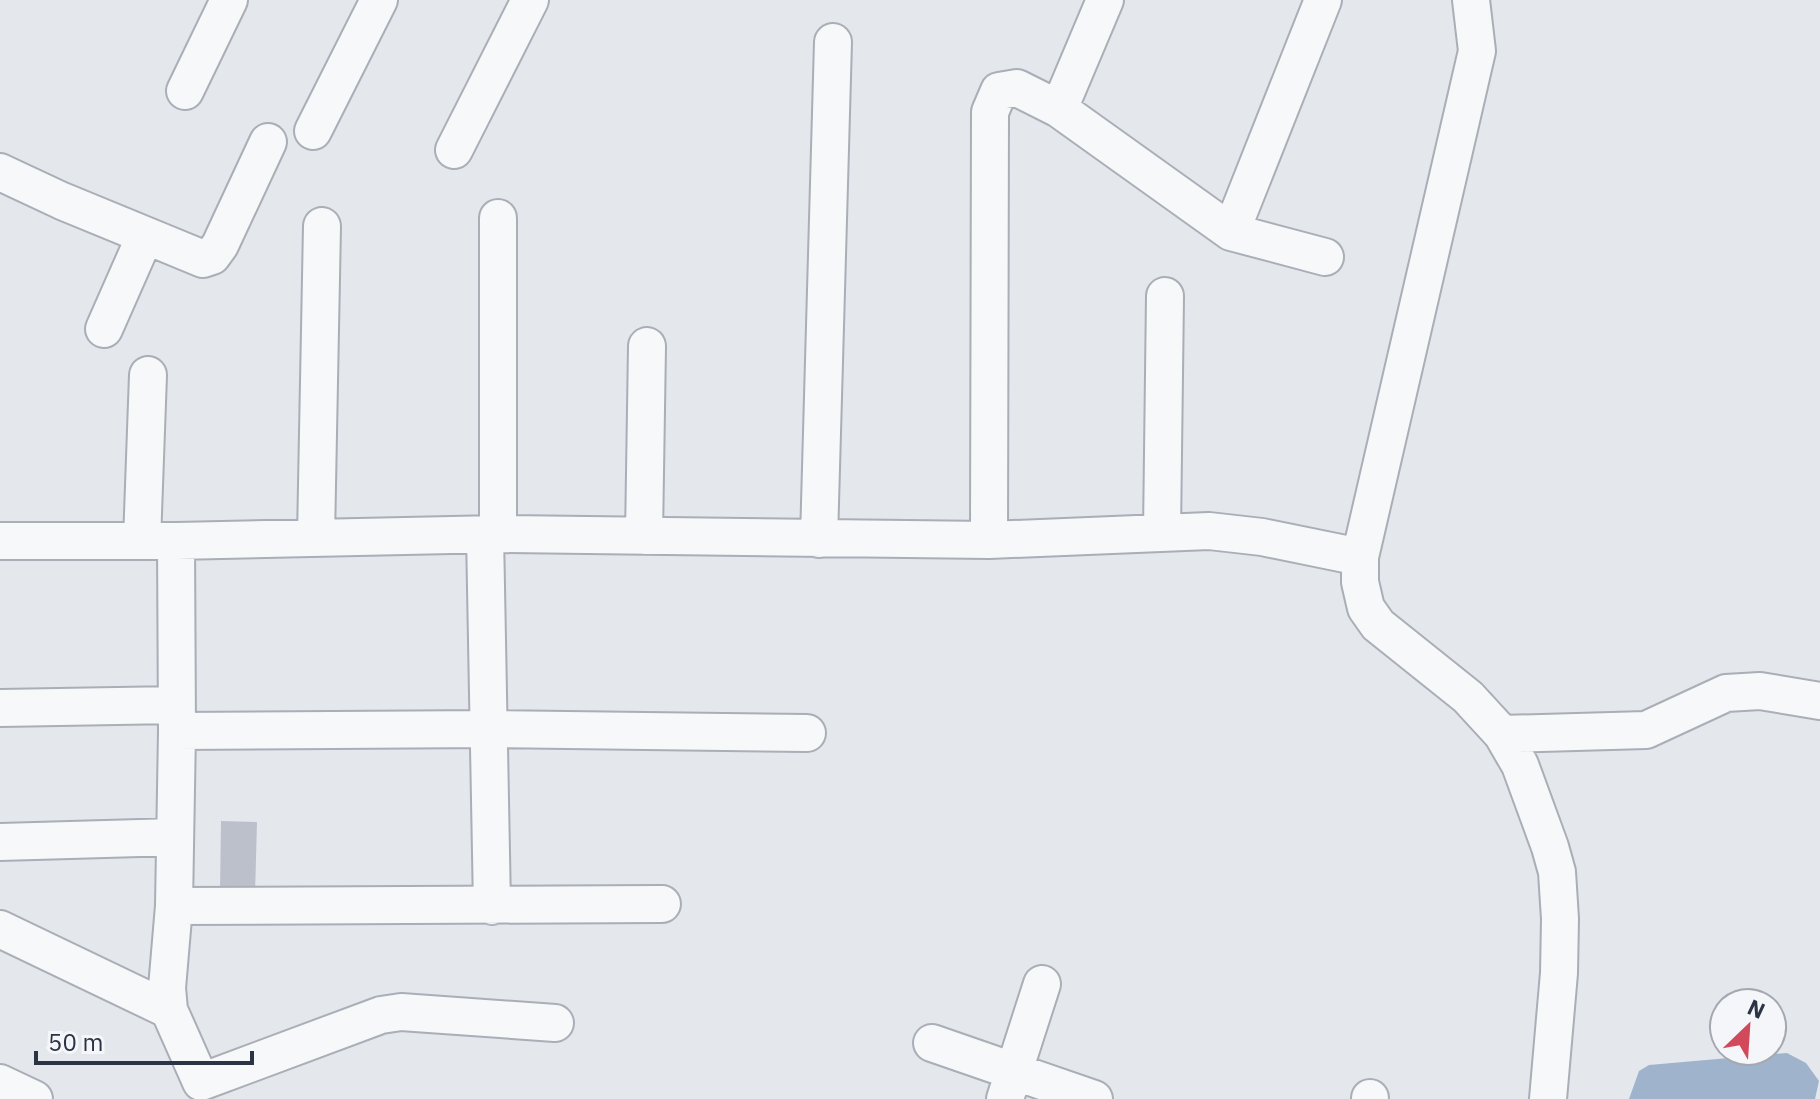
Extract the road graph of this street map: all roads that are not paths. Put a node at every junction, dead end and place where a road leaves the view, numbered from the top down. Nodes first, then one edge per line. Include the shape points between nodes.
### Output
1 (229, 0) edge
2 (379, 0) edge
3 (530, 0) edge
4 (1105, 0) edge
5 (1323, 0) edge
6 (1471, 0) edge
7 (833, 42) dead end
8 (185, 91) dead end
9 (1059, 109) junction
10 (313, 131) dead end
11 (268, 142) dead end
12 (454, 150) dead end
13 (0, 172) edge
14 (498, 218) dead end
15 (322, 226) dead end
16 (1231, 232) junction
17 (145, 236) junction
18 (1325, 257) dead end
19 (1165, 296) dead end
20 (104, 329) dead end
21 (647, 346) dead end
22 (148, 375) dead end
23 (1162, 532) junction
24 (492, 534) junction
25 (644, 536) junction
26 (316, 537) junction
27 (819, 539) junction
28 (989, 540) junction
29 (0, 541) edge
30 (159, 541) junction
31 (1360, 557) junction
32 (1820, 701) edge
33 (0, 708) edge
34 (177, 718) junction
35 (491, 729) junction
36 (807, 733) dead end
37 (1502, 734) junction
38 (175, 837) junction
39 (0, 842) edge
40 (662, 904) dead end
41 (174, 906) junction
42 (492, 906) junction
43 (0, 929) edge
44 (1042, 984) dead end
45 (169, 1010) junction
46 (555, 1023) dead end
47 (932, 1043) dead end
48 (0, 1083) edge
49 (1009, 1085) edge
50 (197, 1090) edge
51 (34, 1099) edge
52 (1094, 1099) edge
53 (1548, 1099) edge

1 - 8 street
2 - 10 street
3 - 12 street
4 - 9 street
5 - 16 street
6 - 31 street via 1477,51
7 - 27 street
9 - 16 street
9 - 28 street via 1017,88 999,91 990,112
11 - 17 street via 212,256 203,259
13 - 17 street
14 - 24 street
15 - 26 street
16 - 18 street
17 - 20 street
19 - 23 street
21 - 25 street
22 - 30 street
23 - 28 street
23 - 31 street via 1262,537
24 - 25 street
24 - 26 street
24 - 35 street
25 - 27 street
26 - 30 street
27 - 28 street
29 - 30 street
30 - 34 street
31 - 37 street via 1366,608 1378,625 1468,697
32 - 37 street via 1760,691 1726,693 1646,730
33 - 34 street
34 - 35 street
34 - 38 street
35 - 36 street
35 - 42 street
37 - 53 street via 1520,765 1557,872 1559,973
38 - 39 street
38 - 41 street
40 - 42 street
41 - 42 street
41 - 45 street
43 - 45 street
44 - 49 street
45 - 50 street
46 - 50 street via 381,1015
47 - 49 street
48 - 51 street
49 - 52 street

